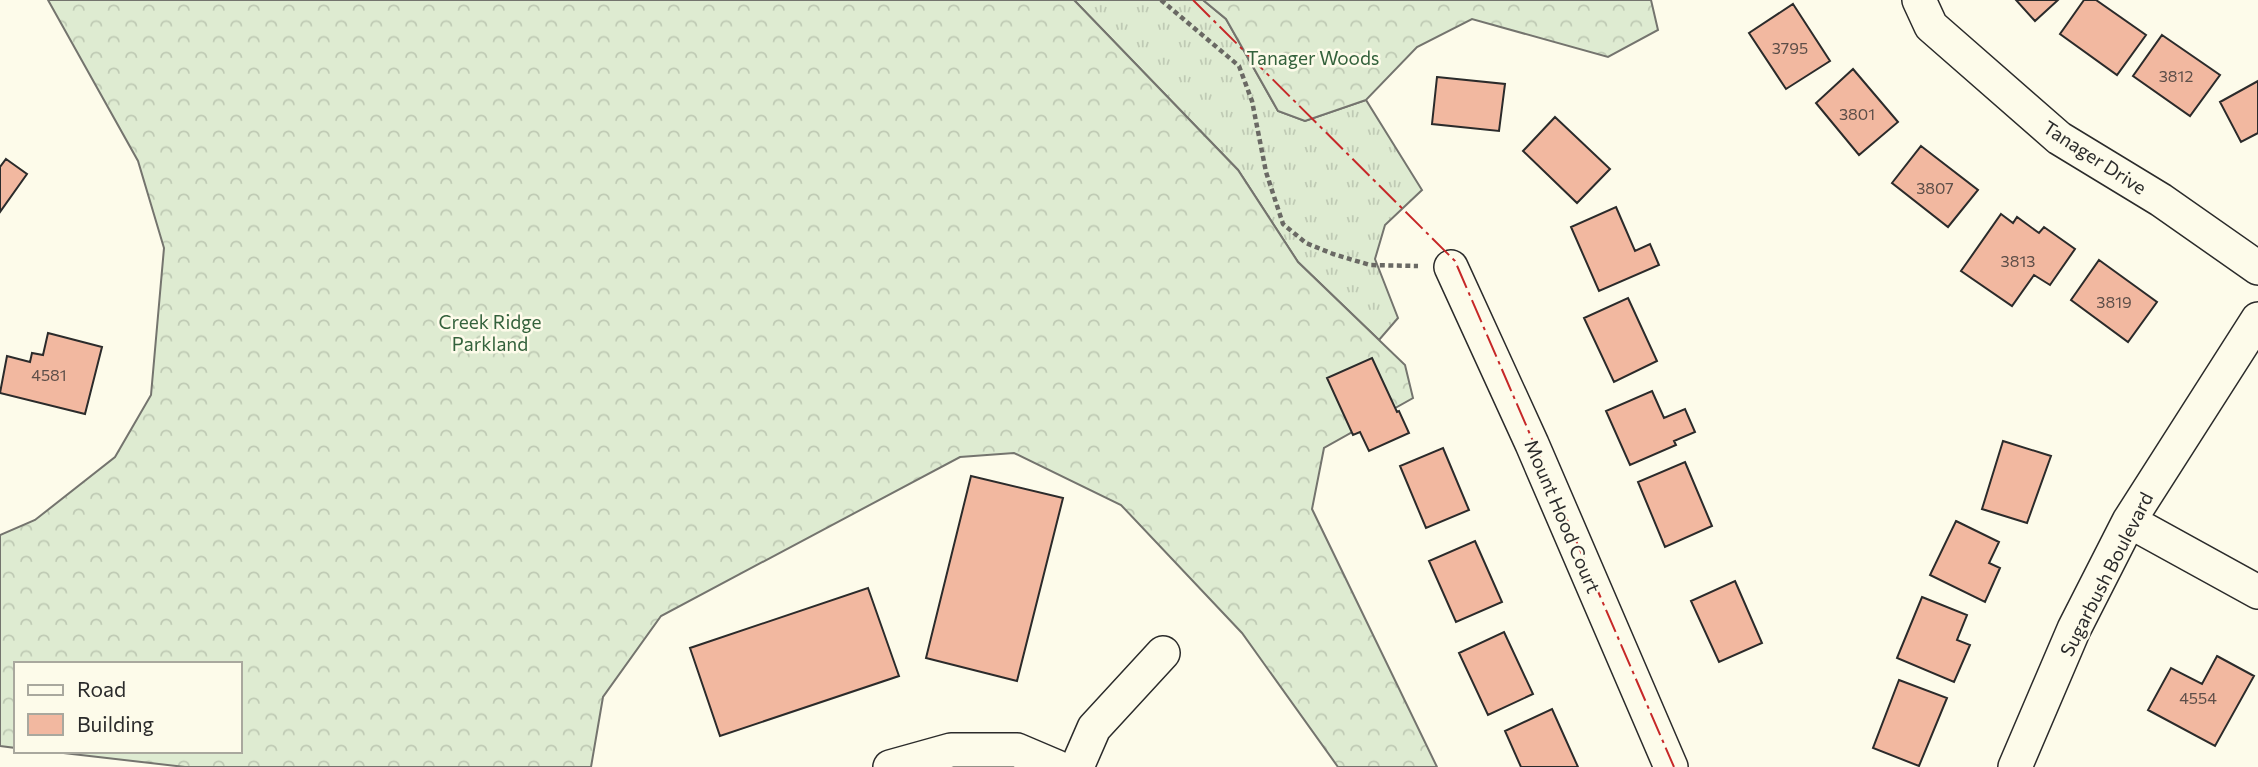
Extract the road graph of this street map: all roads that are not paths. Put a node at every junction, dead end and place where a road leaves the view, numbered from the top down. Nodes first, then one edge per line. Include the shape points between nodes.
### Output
1 (1919, 0) edge
2 (1451, 267) road end
3 (2258, 268) edge
4 (2258, 319) edge
5 (2129, 521) junction
6 (2258, 592) edge
7 (1163, 653) dead end
8 (890, 767) edge
9 (1057, 767) edge
10 (1077, 767) edge
11 (1671, 767) edge
12 (2015, 767) edge

1 - 3 street, Tanager Drive via 1931,26 2059,138 2161,200
2 - 11 street, Mount Hood Court
4 - 5 street, Sugarbush Boulevard
5 - 6 street
5 - 12 street, Sugarbush Boulevard via 2074,629
7 - 10 street via 1094,729
8 - 9 street via 951,750 1017,750

